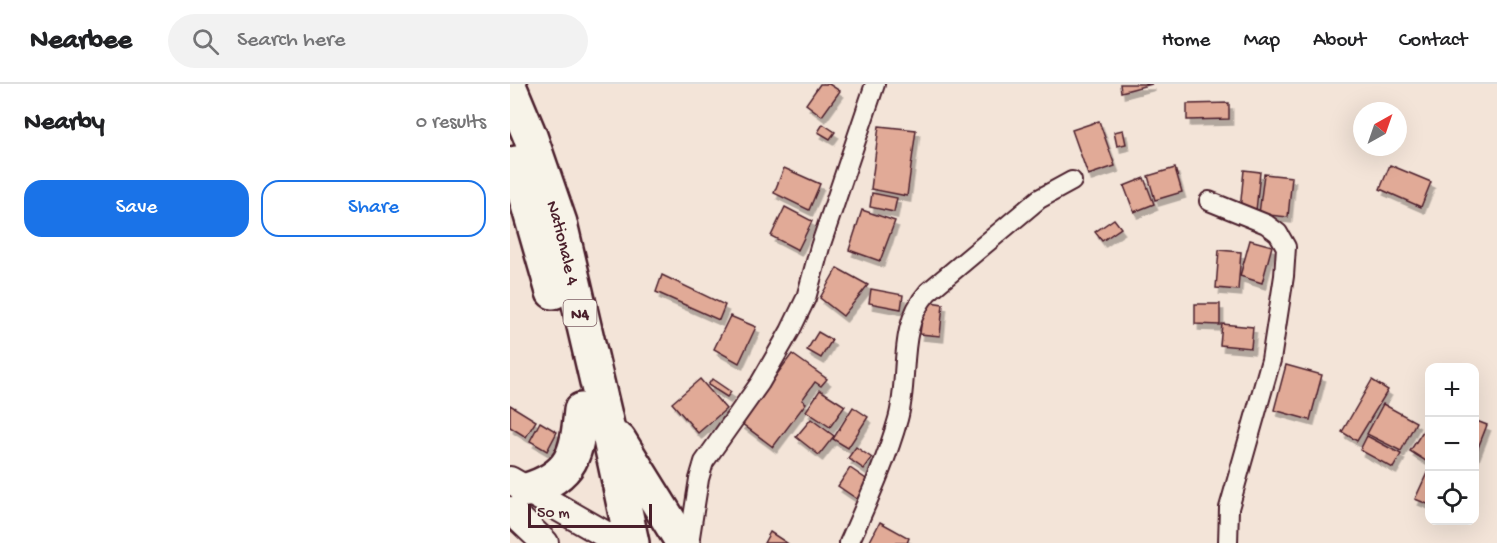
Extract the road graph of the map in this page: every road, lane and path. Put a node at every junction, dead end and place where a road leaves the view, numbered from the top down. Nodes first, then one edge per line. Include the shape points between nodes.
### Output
1 (875, 84) edge
2 (510, 88) edge
3 (510, 147) edge
4 (1072, 181) dead end
5 (1209, 201) dead end
6 (593, 413) junction
7 (516, 494) edge
8 (621, 542) edge
9 (545, 543) edge
10 (683, 543) edge
11 (689, 543) edge
12 (849, 543) edge
13 (1228, 543) edge

1 - 11 street via 806,298 760,384 704,462
2 - 6 highway, Nationale 4 / N4 via 560,223
3 - 6 highway, Nationale 4 / N4
4 - 12 street via 1039,199 920,301 907,333 898,418 883,465
5 - 13 street via 1266,224 1278,233 1286,247 1271,360 1229,508
6 - 7 highway via 579,436 572,460 559,475
6 - 8 highway, Nationale 4 / N4
6 - 10 highway
7 - 8 main road
7 - 9 main road

